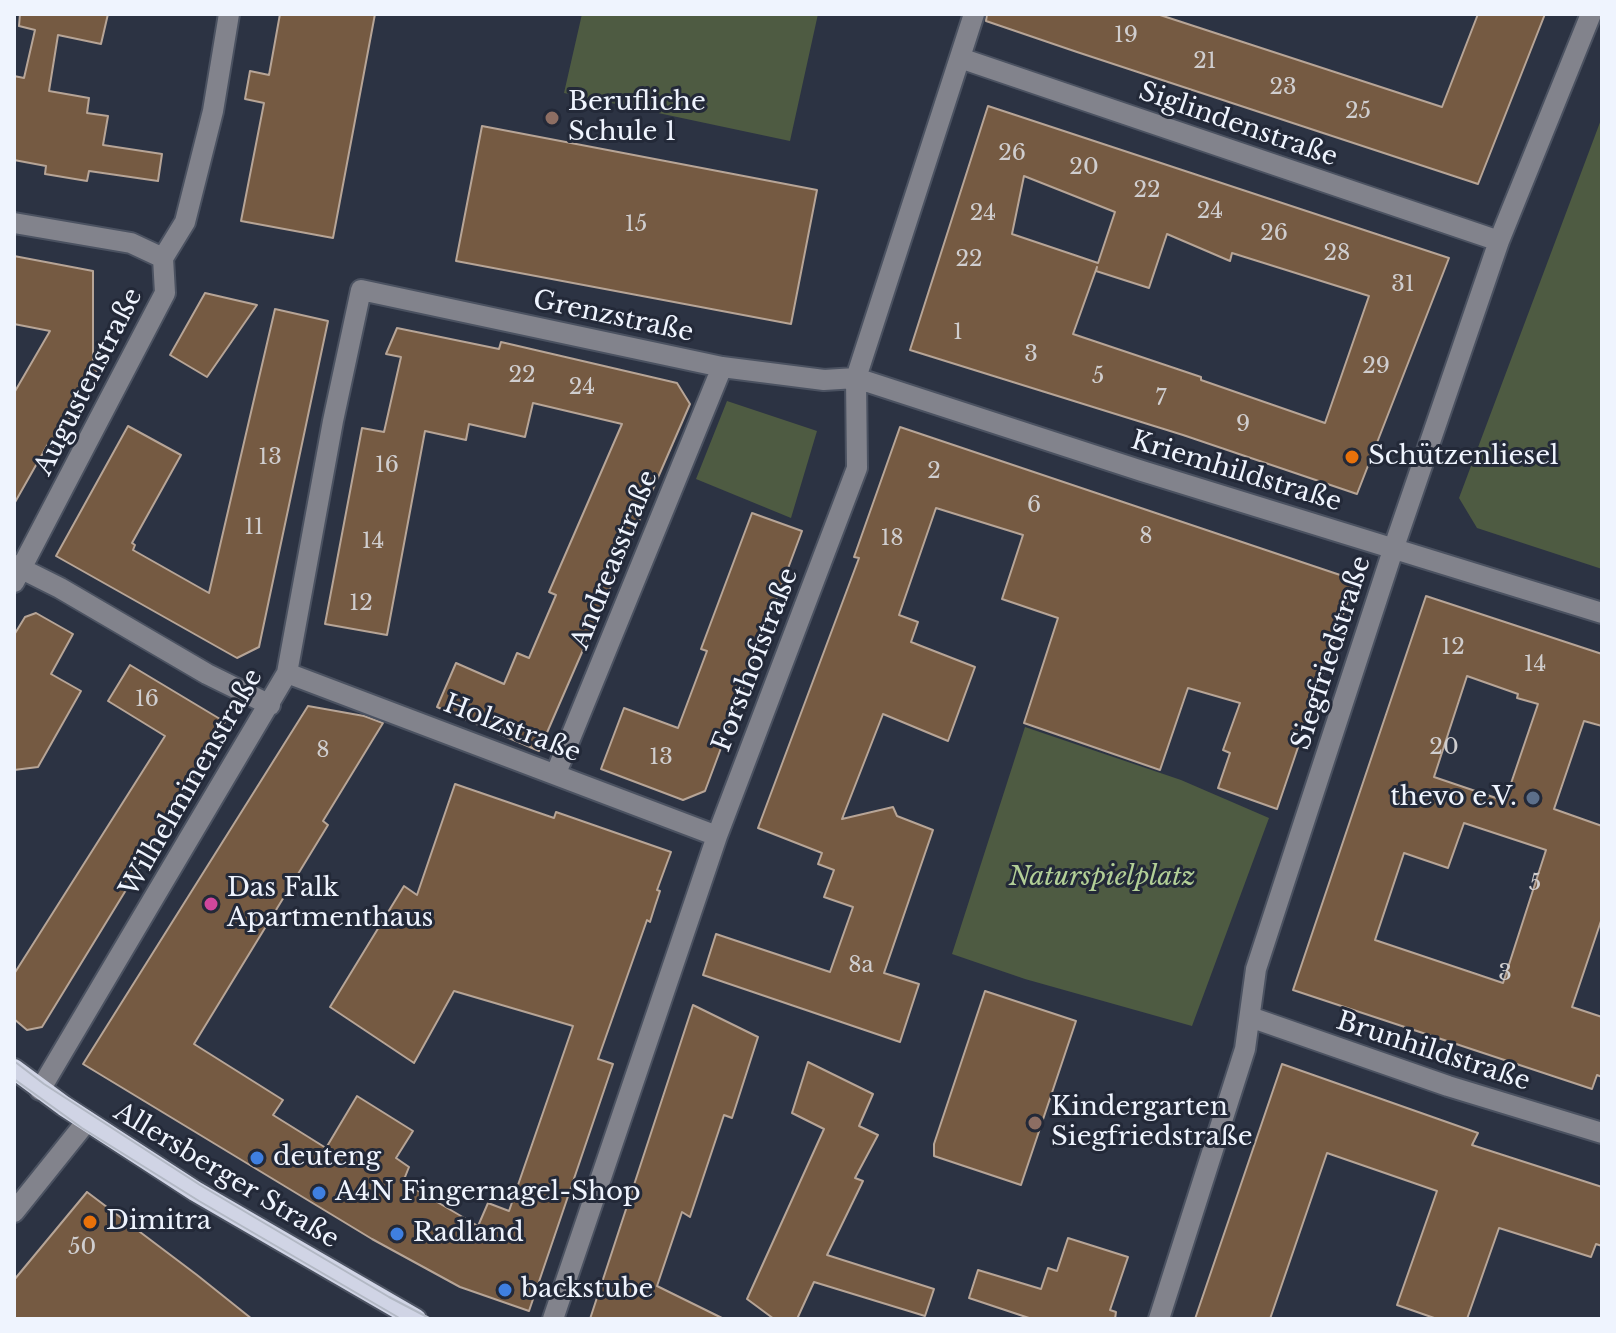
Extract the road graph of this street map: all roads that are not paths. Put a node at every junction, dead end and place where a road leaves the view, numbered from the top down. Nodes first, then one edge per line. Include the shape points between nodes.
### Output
1 (229, 14) edge
2 (974, 14) edge
3 (1591, 14) edge
4 (960, 58) junction
5 (14, 223) edge
6 (1499, 241) junction
7 (163, 258) junction
8 (361, 290) joint
9 (722, 367) junction
10 (856, 378) junction
11 (1394, 547) junction
12 (17, 572) edge
13 (1602, 613) edge
14 (287, 673) junction
15 (270, 705) junction
16 (556, 773) junction
17 (717, 836) junction
18 (1250, 1017) junction
19 (14, 1069) edge
20 (40, 1090) junction
21 (87, 1121) junction
22 (1602, 1133) edge
23 (14, 1212) edge
24 (416, 1319) edge
25 (553, 1319) edge
26 (1159, 1319) edge

1 - 7 street via 213,111 185,222
2 - 4 street, Forsthofstraße
3 - 6 street, Siegfriedstraße
4 - 6 street, Siglindenstraße
4 - 10 street, Forsthofstraße
5 - 7 street via 131,243
6 - 11 street, Siegfriedstraße
7 - 12 street, Augustenstraße via 165,293
8 - 9 street, Grenzstraße
8 - 14 street, Wilhelminenstraße
9 - 10 street, Grenzstraße via 824,380
9 - 16 street, Andreasstraße
10 - 11 street, Kriemhildstraße
10 - 17 street, Forsthofstraße via 857,468
11 - 13 street, Kriemhildstraße
11 - 18 street, Siegfriedstraße via 1256,969
12 - 15 street via 60,588
14 - 15 street, Wilhelminenstraße
14 - 16 street, Holzstraße
15 - 20 street, Wilhelminenstraße
16 - 17 street, Holzstraße
17 - 25 street, Forsthofstraße
18 - 22 street, Brunhildstraße
18 - 26 street, Siegfriedstraße via 1245,1049
19 - 20 main road, Allersberger Straße
20 - 21 main road, Allersberger Straße
21 - 23 street
21 - 24 main road, Allersberger Straße via 195,1191

